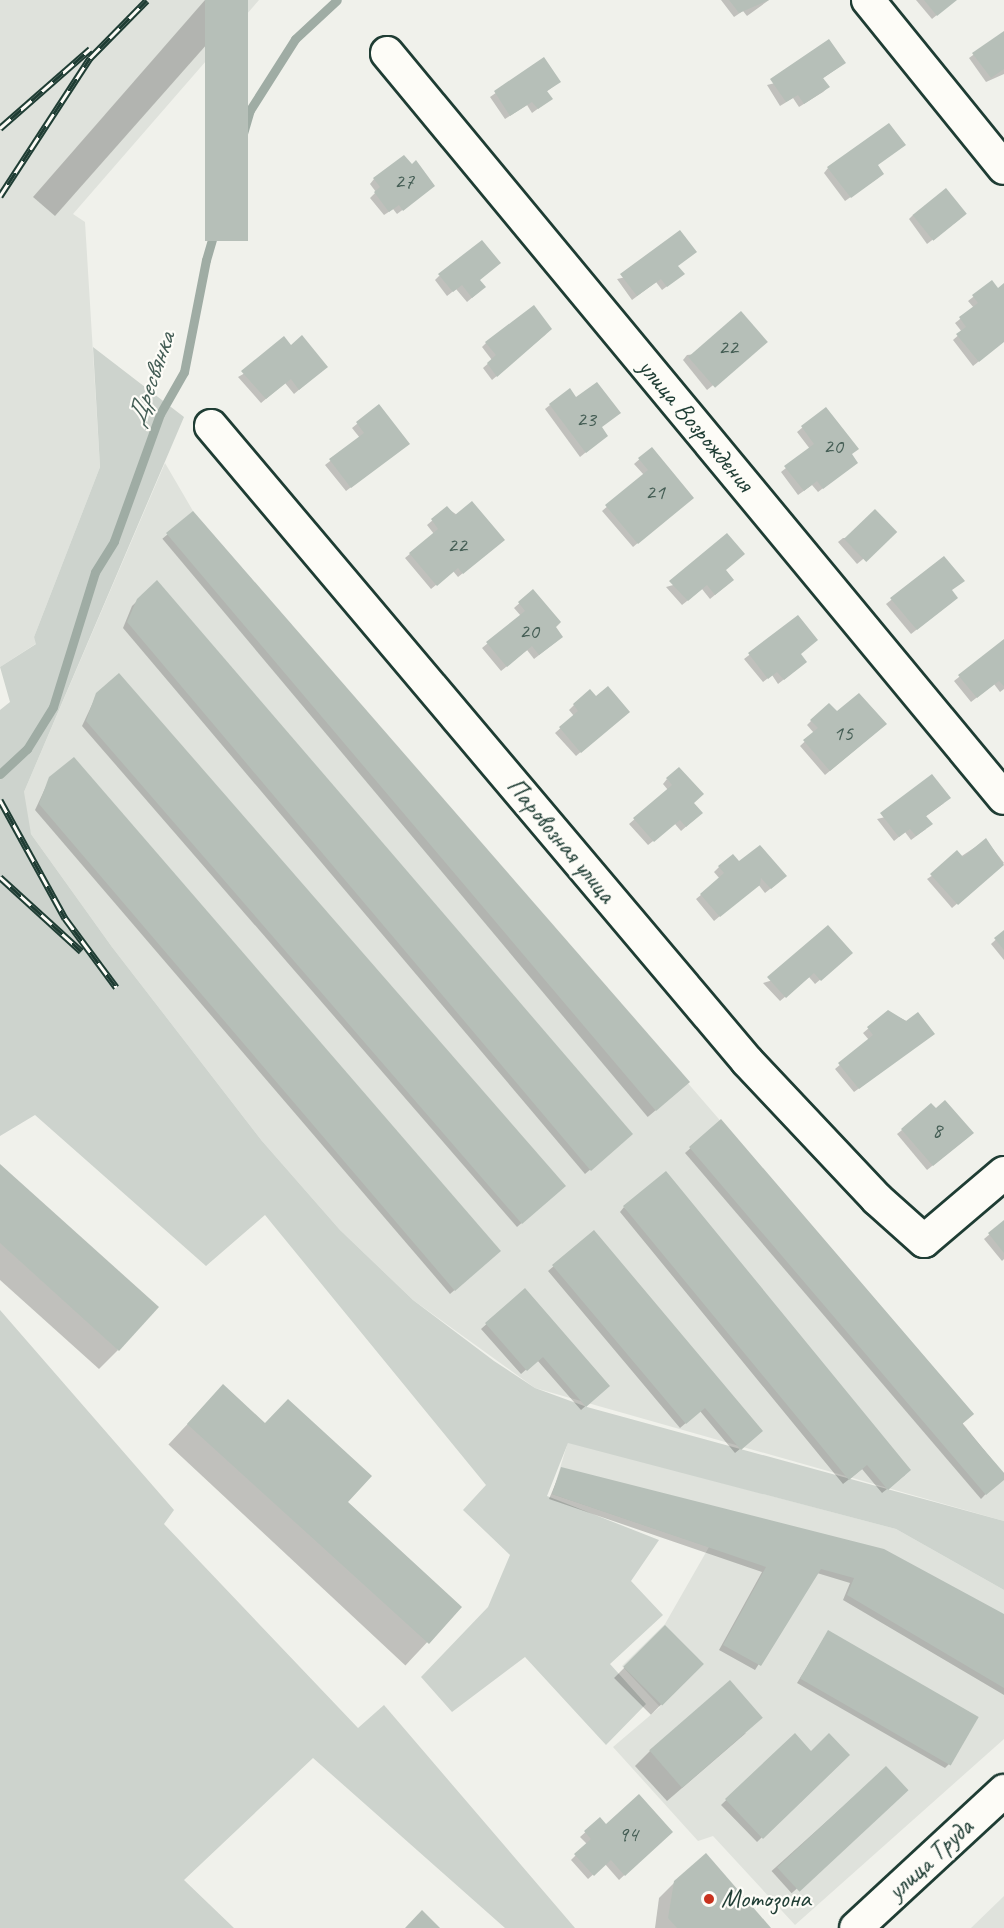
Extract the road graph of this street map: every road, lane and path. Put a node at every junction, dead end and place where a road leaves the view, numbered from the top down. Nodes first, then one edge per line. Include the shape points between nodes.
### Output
1 (868, 0) edge
2 (387, 52) dead end
3 (1004, 168) edge
4 (211, 426) dead end
5 (1004, 798) edge
6 (1004, 1173) edge
7 (1004, 1791) edge
8 (856, 1928) edge

1 - 3 street
2 - 5 street, улица Возрождения
4 - 6 street, Паровозная улица via 747,1061 924,1241
7 - 8 street, улица Труда

